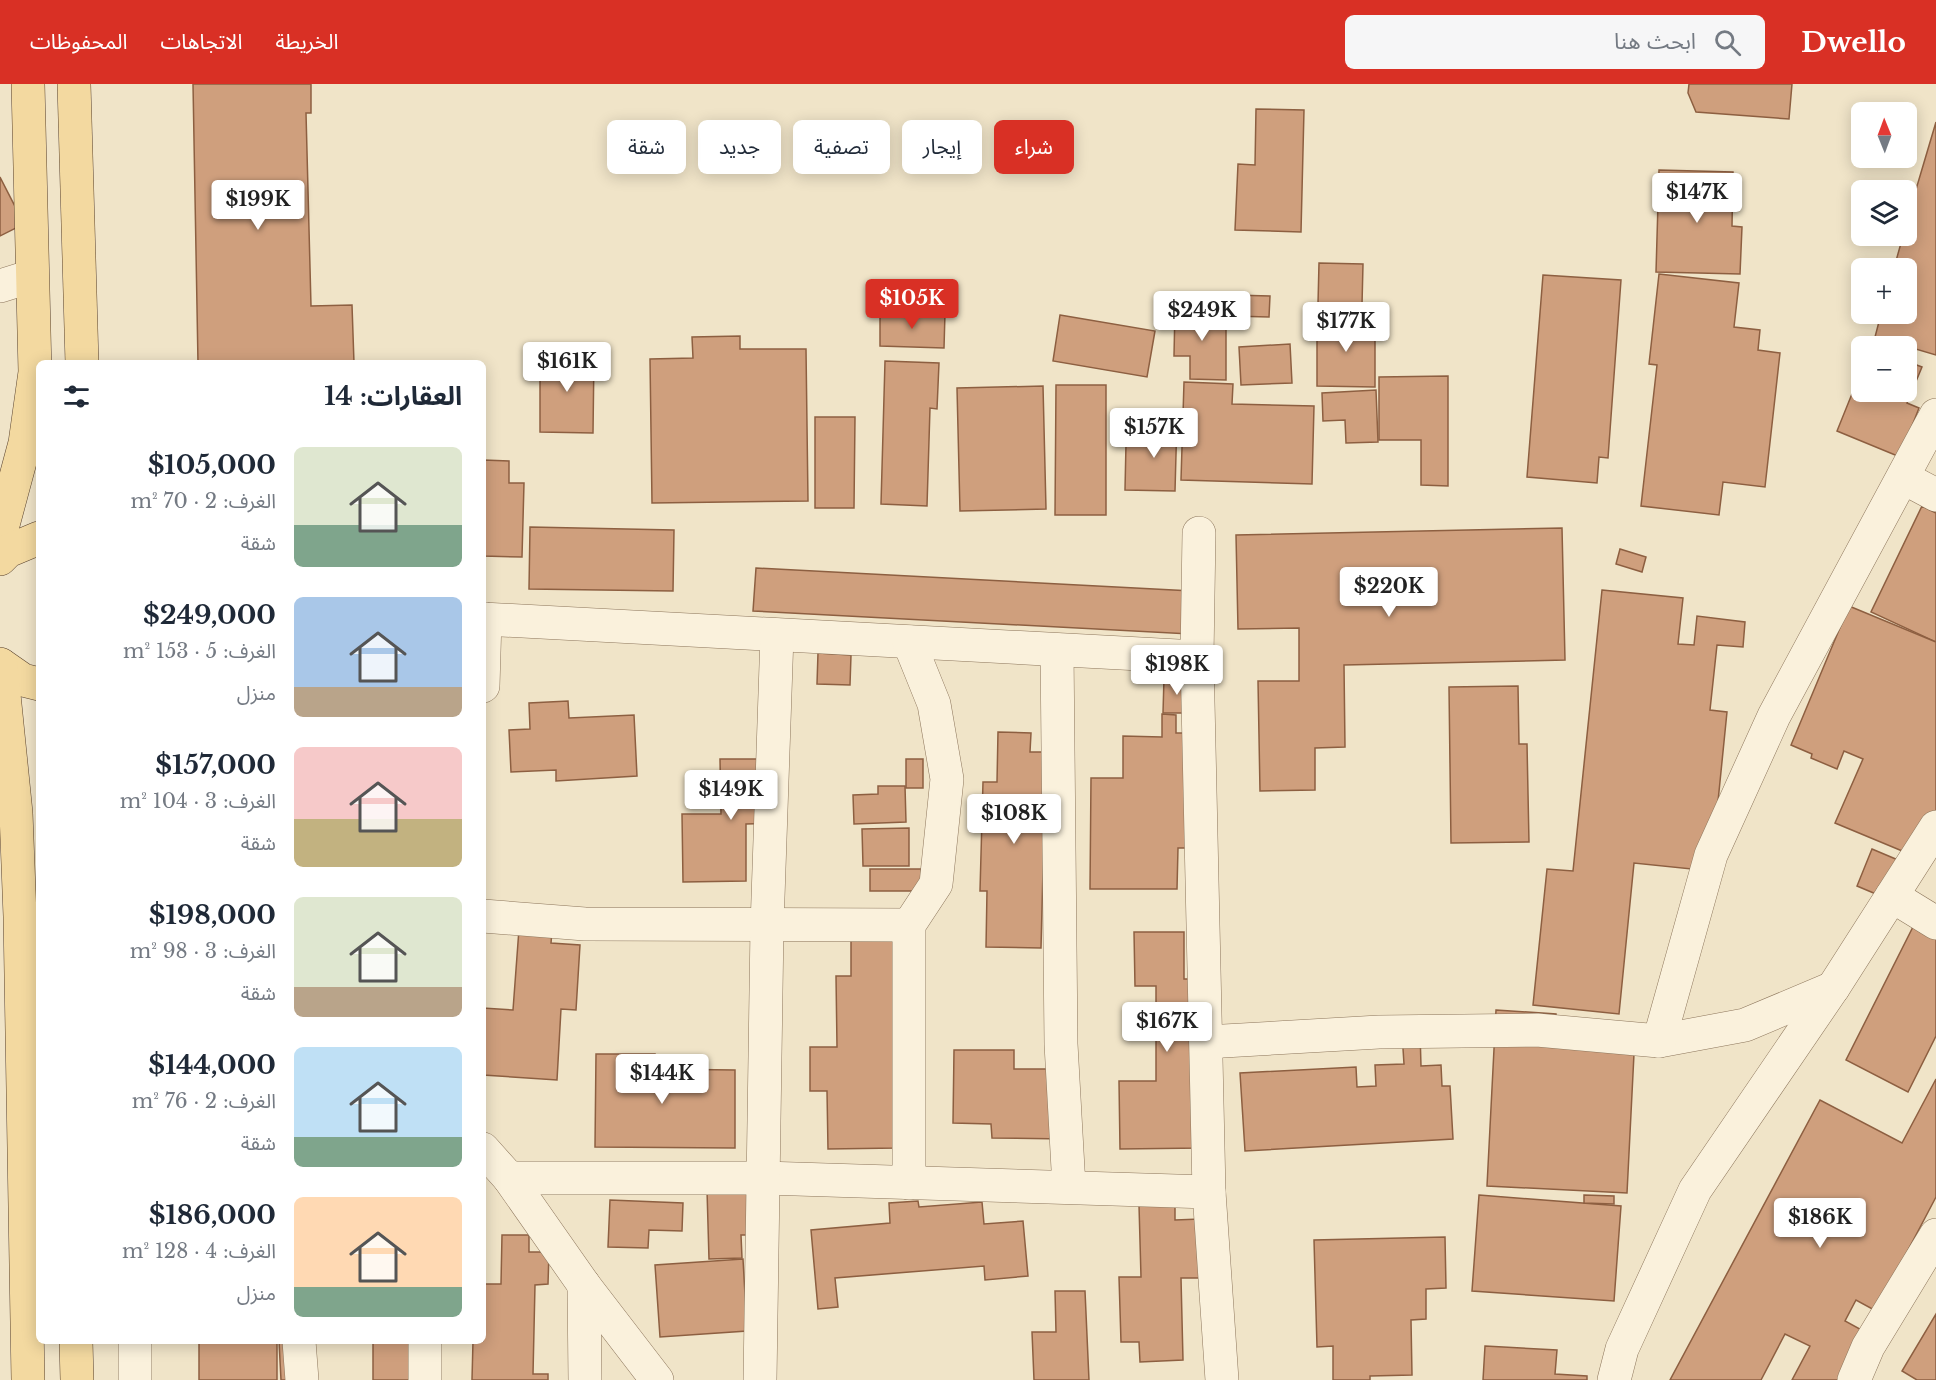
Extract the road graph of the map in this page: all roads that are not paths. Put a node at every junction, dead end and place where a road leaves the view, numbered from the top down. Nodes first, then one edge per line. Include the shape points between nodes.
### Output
1 (28, 84) edge
2 (74, 84) edge
3 (32, 276) junction
4 (0, 286) edge
5 (82, 360) edge
6 (1936, 415) edge
7 (1904, 478) junction
8 (1936, 495) edge
9 (1199, 533) dead end
10 (0, 536) edge
11 (36, 539) edge
12 (0, 559) edge
13 (486, 619) edge
14 (777, 635) junction
15 (909, 642) junction
16 (1057, 650) junction
17 (1197, 657) junction
18 (0, 665) edge
19 (36, 683) edge
20 (1936, 827) edge
21 (1892, 896) junction
22 (486, 916) edge
23 (1936, 923) edge
24 (909, 925) junction
25 (767, 927) junction
26 (1833, 988) junction
27 (1659, 1041) junction
28 (1206, 1042) junction
29 (486, 1152) edge
30 (509, 1178) junction
31 (764, 1178) junction
32 (909, 1183) junction
33 (1069, 1187) junction
34 (1209, 1192) junction
35 (1936, 1235) edge
36 (584, 1285) junction
37 (76, 1344) edge
38 (135, 1344) edge
39 (299, 1344) edge
40 (425, 1344) edge
41 (28, 1380) edge
42 (76, 1380) edge
43 (135, 1380) edge
44 (302, 1380) edge
45 (425, 1380) edge
46 (585, 1380) edge
47 (657, 1380) edge
48 (760, 1380) edge
49 (1222, 1380) edge
50 (1614, 1380) edge
51 (1854, 1380) edge

1 - 3 main road
2 - 5 main road
3 - 4 street
3 - 10 main road via 35,372 25,443
6 - 7 street
7 - 8 street
7 - 27 street via 1774,716 1711,855
9 - 17 street
11 - 12 main road via 8,551
13 - 14 street
14 - 15 street
14 - 25 street
15 - 16 street
15 - 24 street via 934,704 947,779 936,884
16 - 17 street
16 - 33 street via 1061,1044
17 - 28 street
18 - 19 main road
18 - 41 main road via 16,813
20 - 21 street
21 - 23 street
21 - 26 street
22 - 25 street via 585,924
24 - 25 street
24 - 32 street
25 - 31 street
26 - 27 street via 1746,1025
26 - 50 street via 1695,1190 1622,1349
27 - 28 street via 1537,1030 1379,1032
28 - 34 street
29 - 30 street
30 - 31 street
30 - 36 street
31 - 32 street
31 - 48 street
32 - 33 street
33 - 34 street
34 - 49 street
35 - 51 street via 1868,1347
36 - 46 street
36 - 47 street
37 - 42 main road
38 - 43 street
39 - 44 street
40 - 45 street

